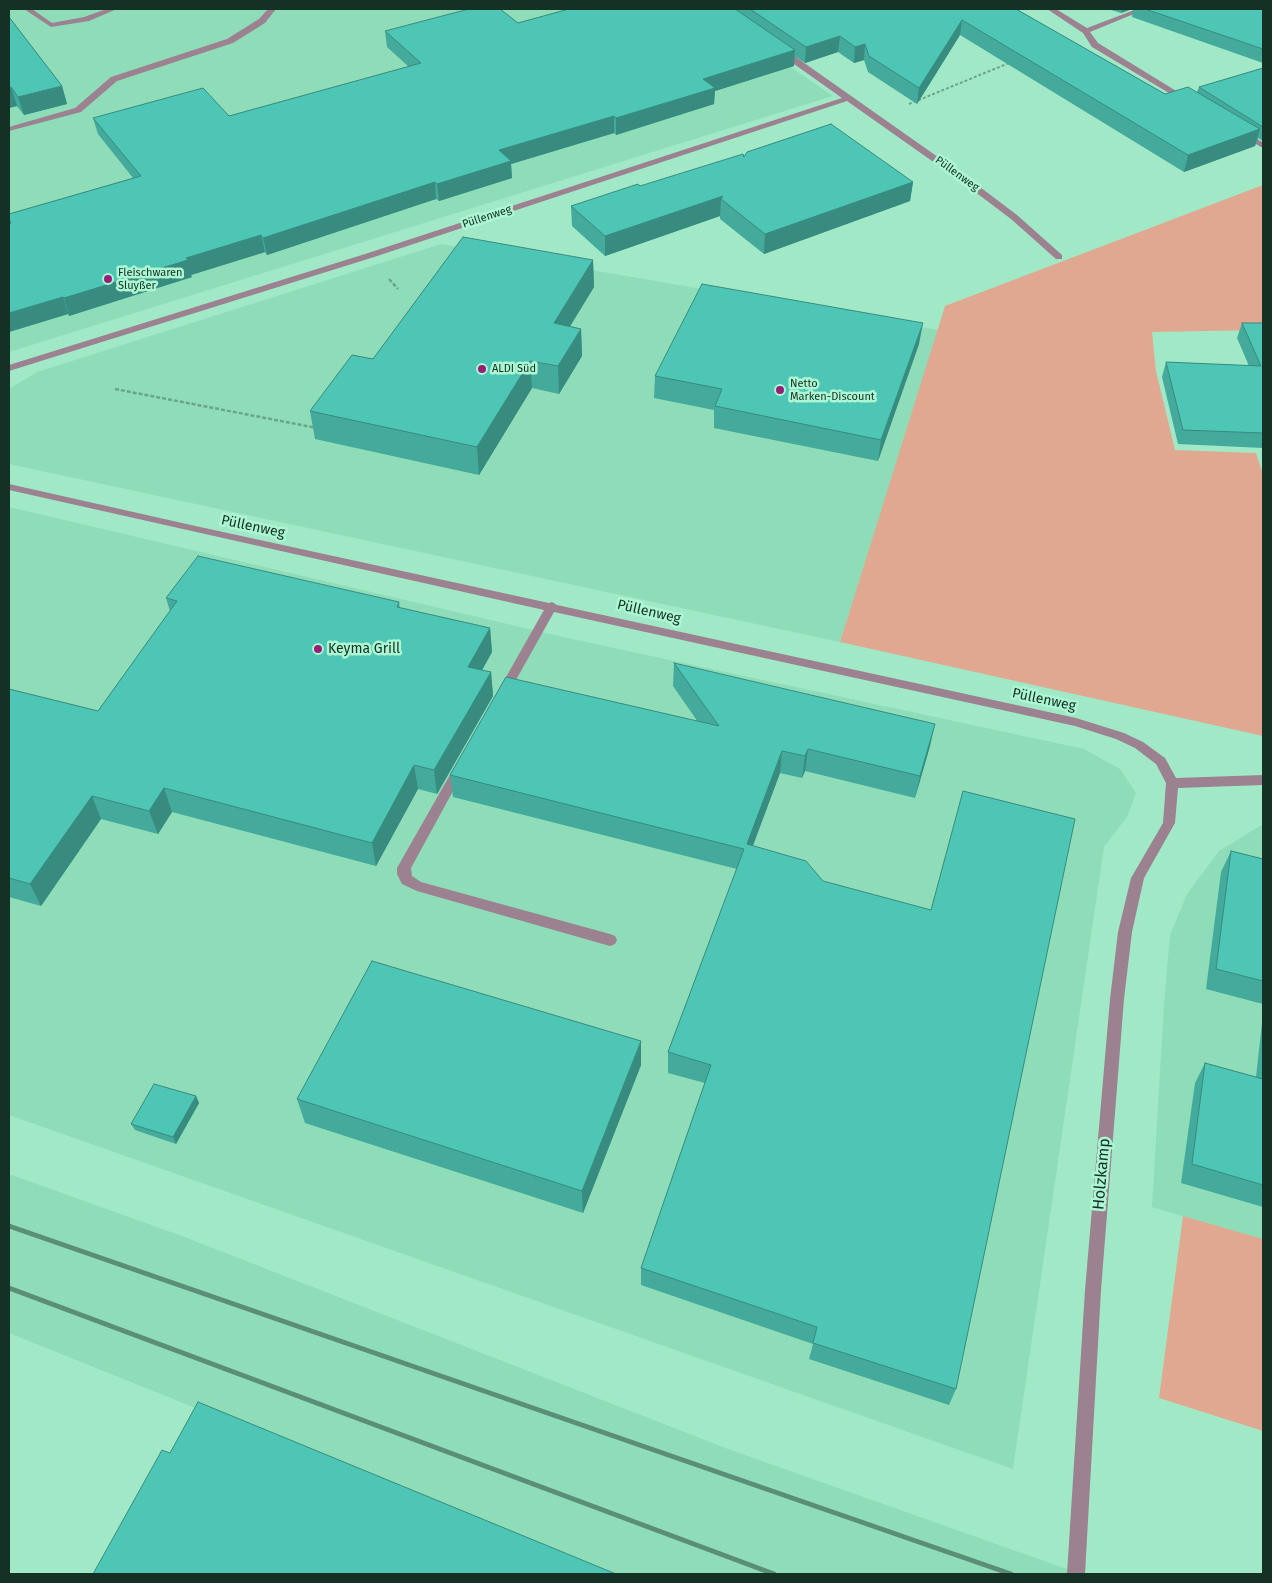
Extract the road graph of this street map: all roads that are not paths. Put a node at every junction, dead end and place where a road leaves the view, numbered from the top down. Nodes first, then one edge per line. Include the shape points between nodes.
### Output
1 (28, 9) edge
2 (114, 9) edge
3 (272, 9) edge
4 (1051, 9) edge
5 (1143, 9) edge
6 (1086, 31) junction
7 (777, 48) edge
8 (1190, 94) edge
9 (1180, 96) junction
10 (849, 98) junction
11 (1197, 106) edge
12 (9, 129) edge
13 (1238, 131) edge
14 (1263, 146) edge
15 (1060, 257) dead end
16 (9, 368) edge
17 (9, 487) edge
18 (552, 606) junction
19 (498, 701) edge
20 (464, 761) edge
21 (1263, 780) edge
22 (1172, 784) junction
23 (610, 940) dead end
24 (1076, 1574) edge

1 - 2 street via 51,25 86,20
3 - 12 street via 262,21 230,41 114,79 78,110
4 - 6 street
5 - 6 street
6 - 9 street via 1095,45
7 - 10 street, Püllenweg
8 - 9 street
9 - 11 street
10 - 15 street, Püllenweg via 999,206
10 - 16 street, Püllenweg via 368,256
13 - 14 street
17 - 18 street, Püllenweg
18 - 19 street
18 - 22 street, Püllenweg via 1076,722 1120,736 1139,746 1161,761
20 - 23 street via 404,868 407,880 417,886
21 - 22 street
22 - 24 street, Holzkamp via 1169,823 1138,878 1125,932 1092,1290

